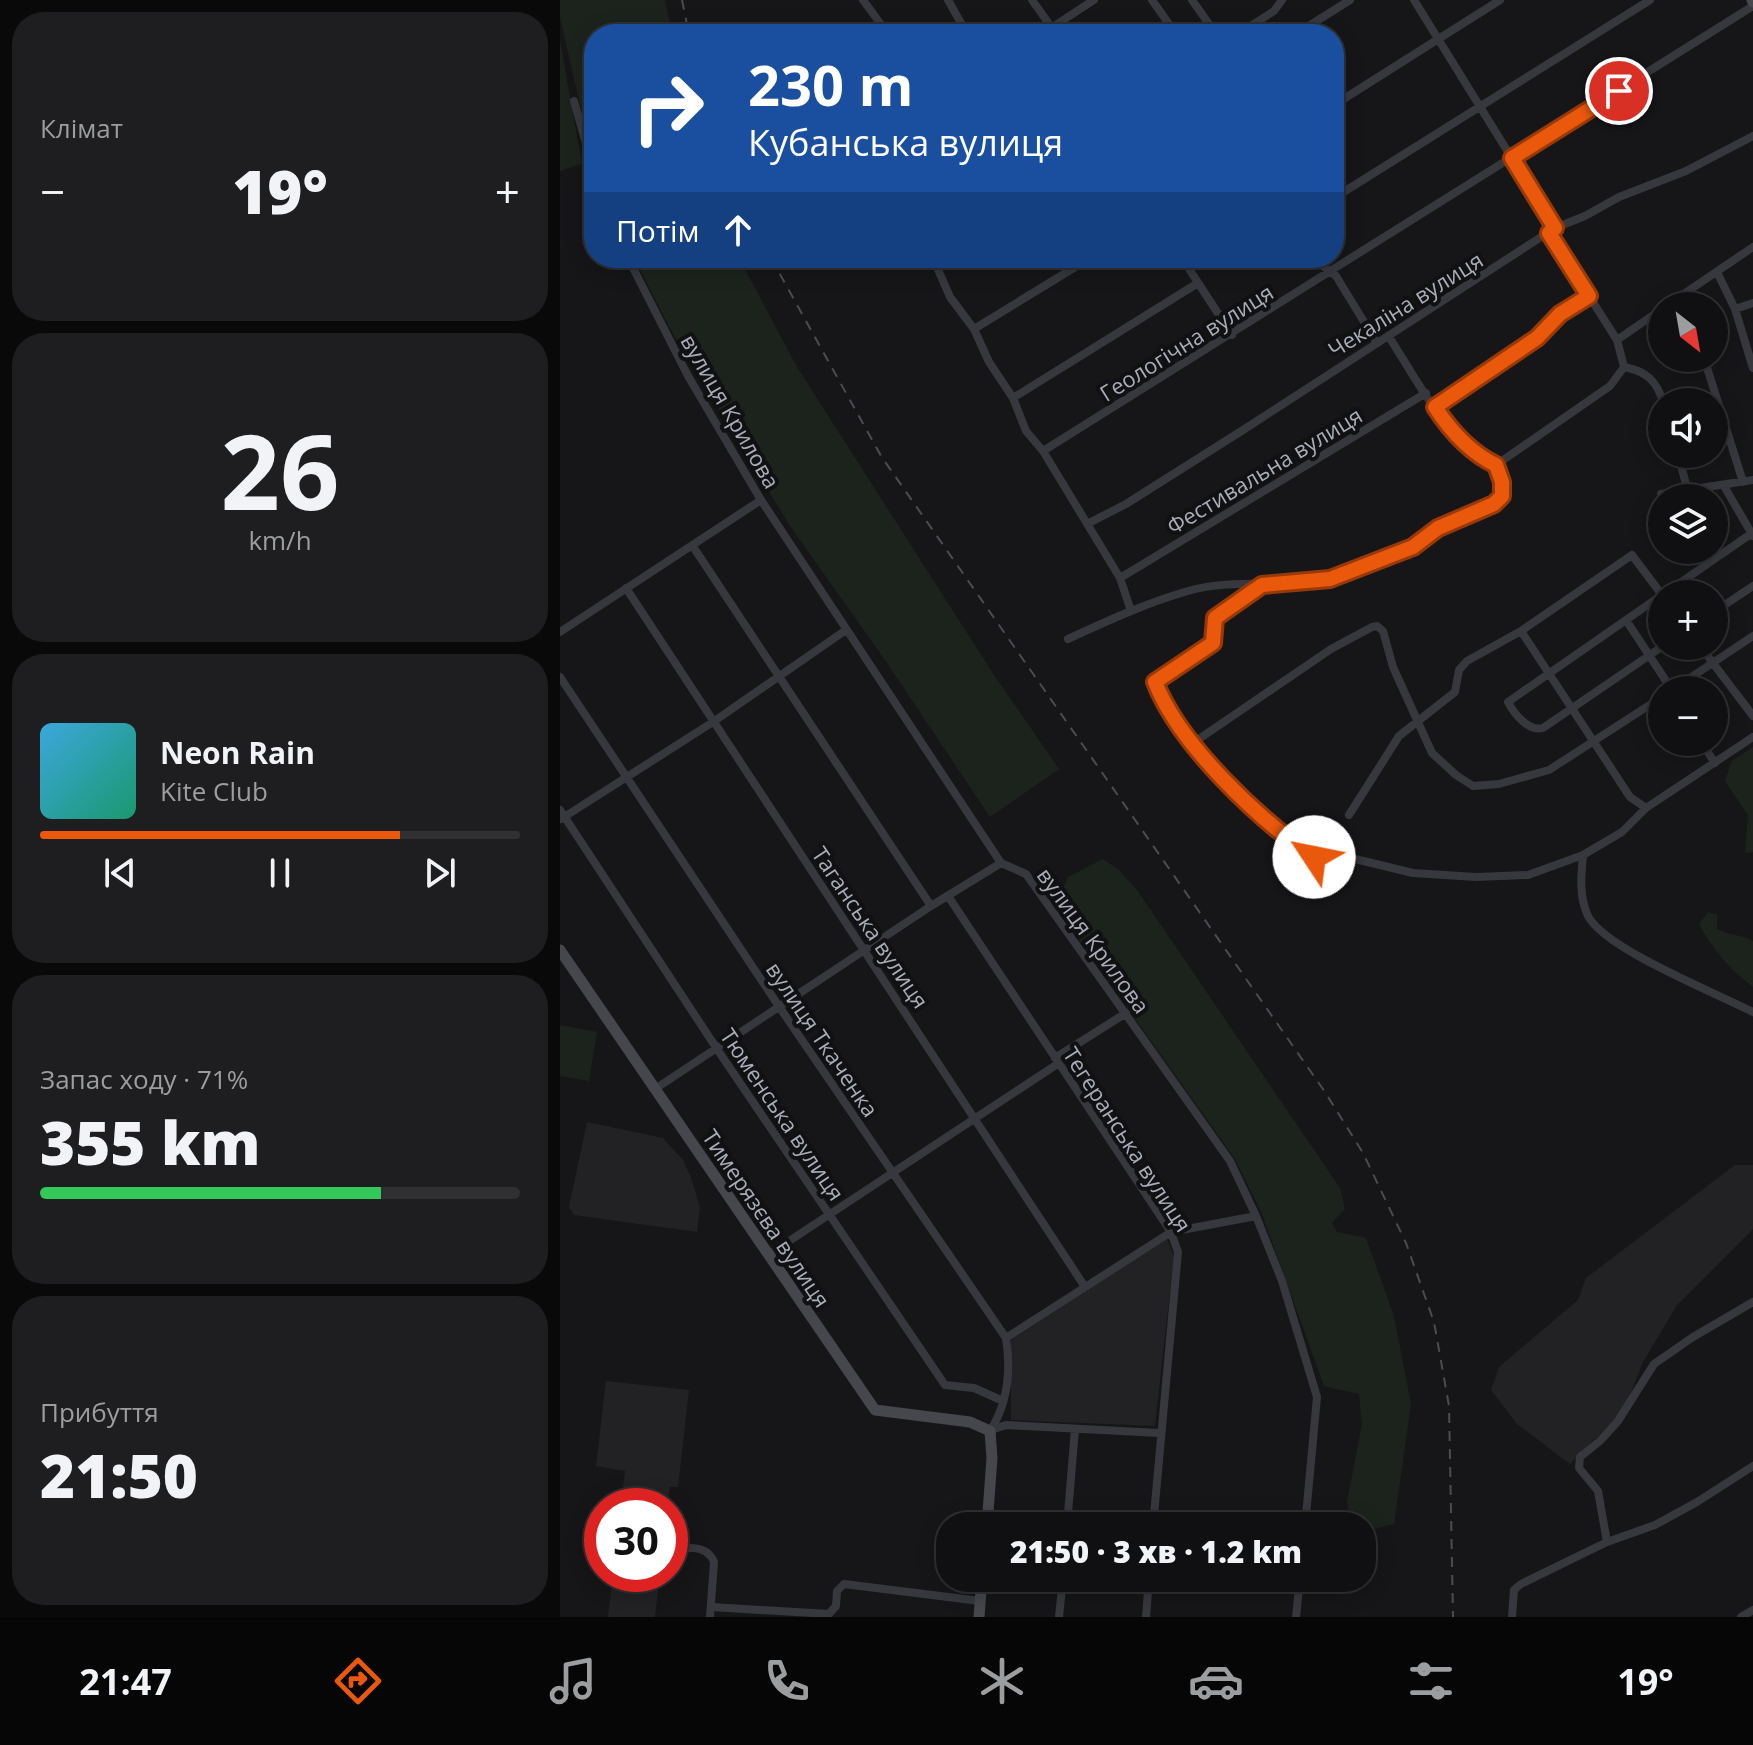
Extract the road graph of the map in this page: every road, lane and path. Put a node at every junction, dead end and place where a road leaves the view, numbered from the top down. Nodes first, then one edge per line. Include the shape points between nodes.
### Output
1 (863, 0) edge
2 (948, 0) edge
3 (1032, 0) edge
4 (1094, 0) edge
5 (1152, 0) edge
6 (1192, 0) edge
7 (1350, 0) edge
8 (1414, 0) edge
9 (1500, 0) edge
10 (1650, 0) edge
11 (1280, 1) edge
12 (1753, 3) edge
13 (881, 24) edge
14 (960, 24) edge
15 (1049, 24) edge
16 (1058, 24) edge
17 (1169, 24) edge
18 (1209, 24) edge
19 (1254, 24) edge
20 (1312, 24) edge
21 (1439, 40) junction
22 (1344, 99) edge
23 (574, 101) dead end
24 (1481, 107) junction
25 (584, 136) edge
26 (1753, 136) edge
27 (1512, 158) junction
28 (1344, 192) edge
29 (1552, 230) junction
30 (1753, 247) edge
31 (1344, 263) edge
32 (633, 268) edge
33 (939, 268) edge
34 (1074, 268) edge
35 (1188, 268) edge
36 (1327, 268) edge
37 (1336, 268) edge
38 (1330, 272) junction
39 (1717, 272) junction
40 (1198, 283) junction
41 (1687, 292) edge
42 (1589, 296) junction
43 (1753, 303) edge
44 (1735, 309) junction
45 (1648, 319) edge
46 (974, 329) junction
47 (1232, 335) junction
48 (1389, 337) junction
49 (1617, 340) junction
50 (1377, 343) junction
51 (1624, 367) junction
52 (1753, 368) edge
53 (1709, 372) edge
54 (1657, 388) edge
55 (1426, 393) junction
56 (1013, 398) junction
57 (1435, 407) junction
58 (1043, 451) junction
59 (1496, 465) junction
60 (1748, 481) edge
61 (1728, 485) edge
62 (1728, 493) edge
63 (761, 500) junction
64 (1087, 524) junction
65 (1752, 534) edge
66 (692, 545) junction
67 (1120, 578) junction
68 (1651, 580) edge
69 (1685, 580) edge
70 (1262, 585) junction
71 (1753, 586) edge
72 (626, 588) junction
73 (1728, 603) edge
74 (1648, 605) edge
75 (1131, 611) junction
76 (1626, 620) junction
77 (846, 630) junction
78 (1521, 631) junction
79 (560, 632) edge
80 (1753, 636) edge
81 (1068, 639) dead end
82 (1648, 654) edge
83 (1648, 657) edge
84 (1711, 660) edge
85 (1713, 663) junction
86 (1548, 674) junction
87 (779, 676) junction
88 (1693, 676) edge
89 (560, 677) edge
90 (1648, 706) edge
91 (1572, 710) junction
92 (1753, 716) edge
93 (1418, 719) junction
94 (713, 722) junction
95 (1753, 737) edge
96 (1593, 742) junction
97 (1193, 743) junction
98 (1710, 756) edge
99 (1715, 763) junction
100 (626, 776) junction
101 (1646, 808) junction
102 (561, 815) edge
103 (1349, 815) dead end
104 (1583, 855) junction
105 (1001, 863) junction
106 (948, 896) junction
107 (931, 906) junction
108 (560, 950) edge
109 (866, 951) junction
110 (780, 1008) junction
111 (1753, 1012) edge
112 (1126, 1013) junction
113 (717, 1049) junction
114 (1057, 1061) junction
115 (655, 1089) junction
116 (975, 1117) junction
117 (892, 1173) junction
118 (829, 1215) junction
119 (1256, 1216) junction
120 (1171, 1232) junction
121 (768, 1255) junction
122 (1085, 1287) junction
123 (1753, 1302) edge
124 (1006, 1338) junction
125 (1003, 1401) junction
126 (1075, 1429) junction
127 (990, 1431) junction
128 (1159, 1433) junction
129 (1753, 1466) edge
130 (988, 1512) edge
131 (1068, 1512) edge
132 (1154, 1512) edge
133 (1306, 1512) edge
134 (1607, 1542) junction
135 (688, 1548) edge
136 (981, 1592) edge
137 (1062, 1592) edge
138 (1148, 1592) edge
139 (1299, 1592) edge
140 (980, 1601) junction
141 (1753, 1610) edge
142 (710, 1612) edge
143 (979, 1617) edge
144 (1059, 1617) edge
145 (1146, 1617) edge
146 (1296, 1617) edge
147 (1512, 1617) edge
148 (1741, 1617) edge

1 - 13 street
2 - 14 street
3 - 15 street
4 - 16 street
5 - 17 street
6 - 18 street
7 - 20 street
8 - 21 street
9 - 21 street
10 - 24 street
11 - 19 street
12 - 27 street, Геологічна вулиця
21 - 22 street
21 - 24 street
23 - 25 street
24 - 27 street
24 - 28 street
26 - 29 street, Чекаліна вулиця
27 - 29 street
27 - 31 street, Геологічна вулиця
29 - 42 street
29 - 48 street, Чекаліна вулиця
30 - 39 street
32 - 63 street, вулиця Крилова via 688,376
33 - 46 street via 950,297
34 - 46 street
35 - 40 street
36 - 38 street
37 - 38 street, Геологічна вулиця
38 - 47 street, Геологічна вулиця
38 - 50 street
39 - 41 street
39 - 44 street
40 - 47 street
40 - 56 street
42 - 49 street
42 - 57 street
43 - 44 street
44 - 52 street
45 - 49 street
46 - 56 street
47 - 58 street, Геологічна вулиця
48 - 50 street, Чекаліна вулиця
48 - 55 street
49 - 51 street
50 - 64 street, Чекаліна вулиця
51 - 54 street via 1647,375
51 - 59 street via 1610,386
53 - 60 street
55 - 57 street
55 - 67 street, Фестивальна вулиця
56 - 58 street via 1026,431
57 - 59 street via 1477,455
58 - 64 street
59 - 70 street via 1504,489 1494,504 1438,528 1413,547 1330,579
60 - 61 street
62 - 65 street
63 - 66 street
63 - 77 street, вулиця Крилова
64 - 67 street
65 - 69 street
66 - 72 street
66 - 87 street
67 - 75 street
68 - 78 street via 1632,555
70 - 75 street via 1210,586
70 - 97 street via 1215,618 1213,643 1155,682
71 - 73 street
72 - 79 street
72 - 94 street, Таганська вулиця
74 - 76 street
75 - 81 street
76 - 82 street
76 - 86 street
77 - 87 street
77 - 105 street, вулиця Крилова
78 - 86 street
78 - 93 street via 1467,661 1451,696
80 - 85 street
83 - 91 street
84 - 85 street
85 - 88 street
85 - 92 street
86 - 91 street
86 - 91 street via 1508,702 1537,730
87 - 94 street
87 - 107 street
89 - 100 street, вулиця Ткаченка
90 - 96 street
91 - 96 street
93 - 96 street via 1432,753 1473,786 1549,770
93 - 97 street via 1377,626 1331,649
93 - 103 street via 1399,736
94 - 100 street
94 - 109 street, Таганська вулиця
95 - 99 street
96 - 101 street via 1630,797
97 - 104 street via 1283,836 1314,857 1476,877 1528,875
98 - 99 street
99 - 101 street
100 - 102 street
100 - 110 street, вулиця Ткаченка
101 - 104 street via 1622,832
102 - 113 street, Тюменська вулиця
104 - 111 street via 1581,894 1601,934
105 - 106 street
105 - 112 street, вулиця Крилова via 1026,874
106 - 107 street
106 - 114 street, Тегеранська вулиця
107 - 109 street
108 - 115 street, Тимерязєва вулиця
109 - 110 street
109 - 116 street, Таганська вулиця
110 - 113 street
110 - 117 street, вулиця Ткаченка
112 - 114 street
112 - 119 street, вулиця Крилова via 1230,1161
113 - 115 street
113 - 118 street, Тюменська вулиця
114 - 116 street
114 - 120 street, Тегеранська вулиця
115 - 121 street, Тимерязєва вулиця
116 - 117 street
116 - 122 street, Таганська вулиця
117 - 118 street
117 - 124 street, вулиця Ткаченка
118 - 121 street
118 - 125 street, Тюменська вулиця via 945,1385 974,1388
119 - 120 street
119 - 133 street, вулиця Крилова via 1317,1397
120 - 122 street
120 - 128 street, Тегеранська вулиця via 1178,1252
121 - 127 street, Тимерязєва вулиця via 875,1410 970,1422
122 - 124 street
123 - 134 street via 1654,1364 1618,1421 1580,1457 1579,1468 1598,1491
124 - 125 street via 1009,1368
125 - 127 street
126 - 127 street via 1006,1425
126 - 128 street
126 - 131 street
127 - 130 street
128 - 132 street, Тегеранська вулиця
129 - 134 street via 1655,1525
134 - 147 street via 1521,1584 1514,1590
135 - 142 street via 706,1551 714,1562
136 - 140 street
137 - 144 street
138 - 145 street
139 - 146 street
140 - 142 street via 844,1584 829,1614
140 - 143 street
141 - 148 street

